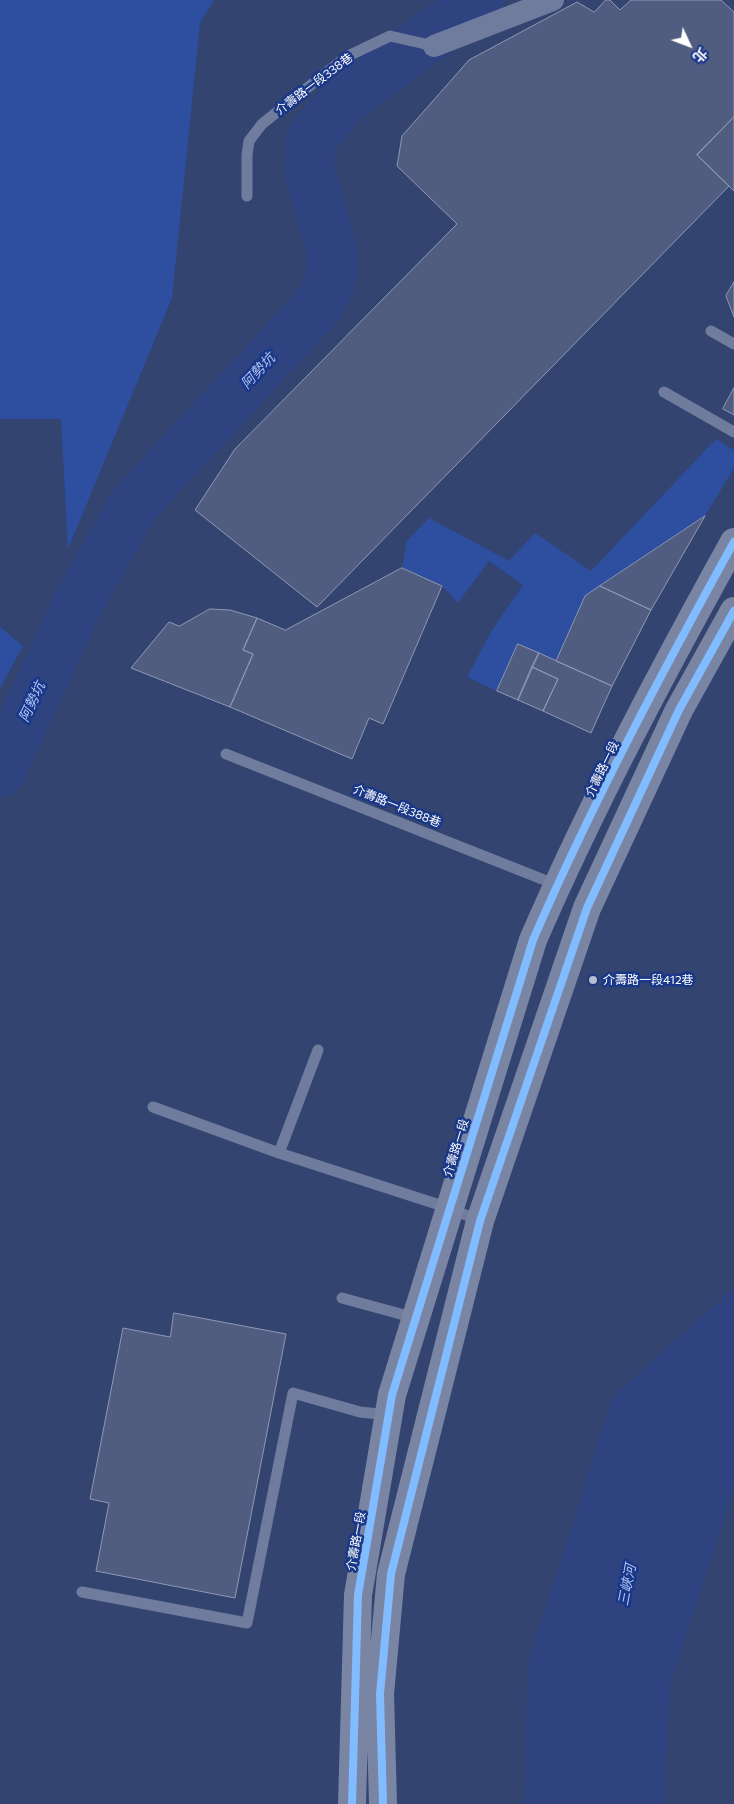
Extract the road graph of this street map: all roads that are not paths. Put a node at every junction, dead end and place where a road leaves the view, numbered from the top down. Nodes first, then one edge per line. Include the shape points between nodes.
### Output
1 (553, 0) edge
2 (434, 46) joint
3 (247, 196) dead end
4 (711, 331) dead end
5 (734, 344) edge
6 (664, 392) dead end
7 (734, 432) edge
8 (734, 542) edge
9 (734, 611) edge
10 (226, 754) dead end
11 (557, 885) junction
12 (318, 1050) dead end
13 (153, 1107) dead end
14 (278, 1152) junction
15 (449, 1208) junction
16 (480, 1221) junction
17 (342, 1298) dead end
18 (415, 1318) junction
19 (389, 1415) junction
20 (82, 1592) dead end
21 (352, 1804) edge
22 (383, 1804) edge

1 - 2 street, 介壽路一段338巷
2 - 3 lane, 介壽路一段338巷 via 390,36 346,57 262,124 249,141
4 - 5 lane
6 - 7 lane
8 - 11 main road, 介壽路一段 via 625,746
9 - 16 main road via 679,710 587,908
10 - 11 lane, 介壽路一段388巷
11 - 15 main road, 介壽路一段 via 533,940
12 - 14 lane
13 - 14 lane
14 - 15 lane
15 - 16 lane
15 - 18 main road, 介壽路一段
16 - 22 main road via 391,1574 380,1694
17 - 18 lane
18 - 19 main road, 介壽路一段
19 - 20 lane via 360,1412 293,1393 247,1623
19 - 21 main road, 介壽路一段 via 358,1594

